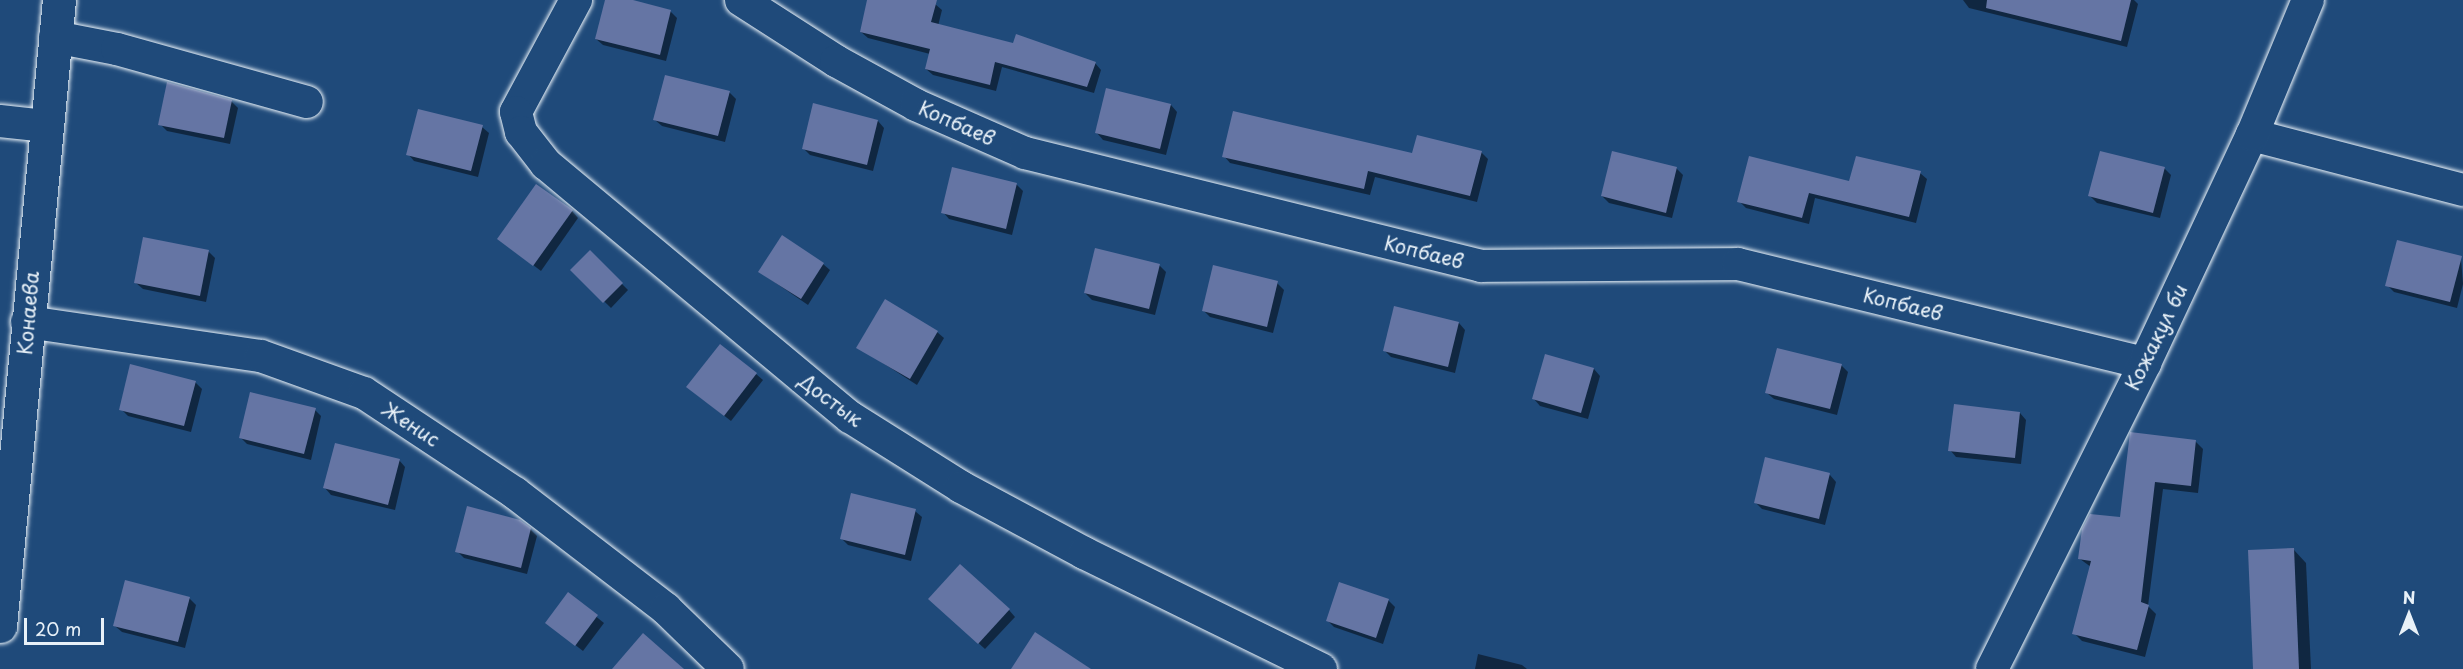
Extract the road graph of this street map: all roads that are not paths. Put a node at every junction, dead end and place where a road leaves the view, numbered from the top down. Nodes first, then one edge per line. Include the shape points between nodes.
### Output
1 (59, 0) edge
2 (576, 0) edge
3 (741, 0) edge
4 (2308, 0) edge
5 (55, 37) junction
6 (307, 102) dead end
7 (0, 122) edge
8 (45, 126) junction
9 (2252, 135) junction
10 (2463, 190) edge
11 (27, 322) junction
12 (2145, 363) junction
13 (0, 626) edge
14 (728, 669) edge
15 (1321, 669) edge
16 (1992, 669) edge

1 - 5 main road, Конаева
2 - 15 street, Достык via 516,112 521,132 546,164 850,417 992,504
3 - 12 street, Копбаев via 906,100 1025,153 1481,266 1738,264
4 - 9 street, Кожакул би
5 - 6 street via 117,49
5 - 8 main road, Конаева
7 - 8 street
8 - 11 main road, Конаева
9 - 10 street
9 - 12 street, Кожакул би
11 - 13 main road, Конаева
11 - 14 street, Женис via 261,356 364,393 515,493 666,609
12 - 16 street, Кожакул би

